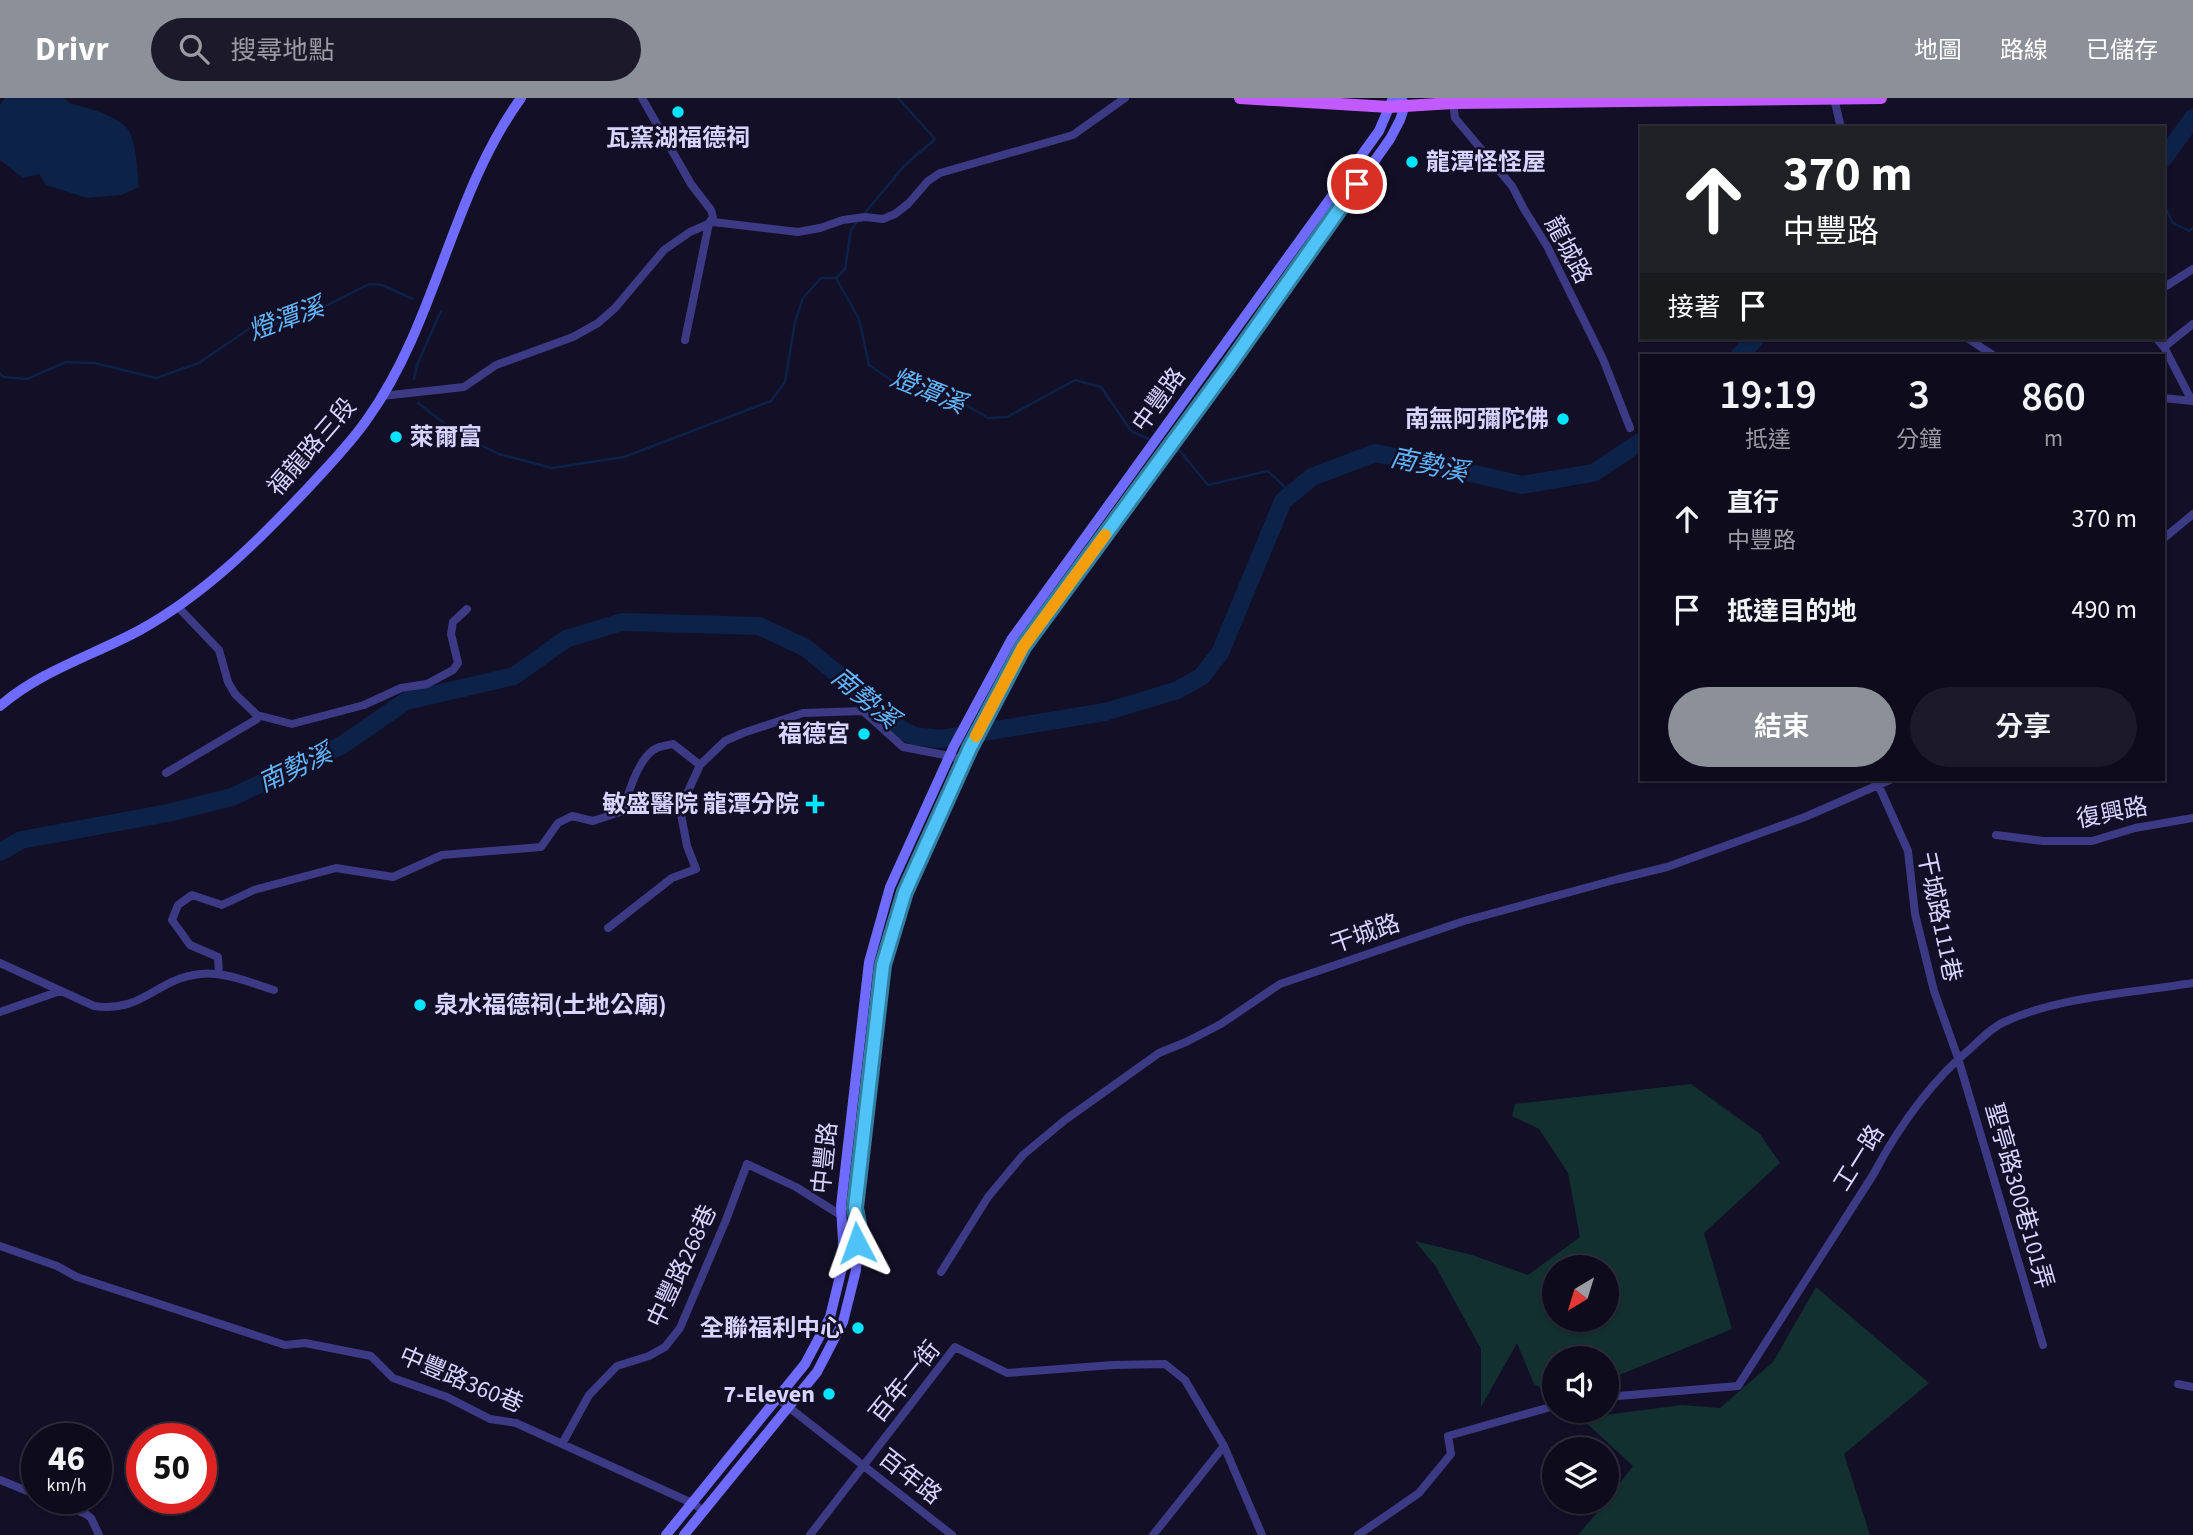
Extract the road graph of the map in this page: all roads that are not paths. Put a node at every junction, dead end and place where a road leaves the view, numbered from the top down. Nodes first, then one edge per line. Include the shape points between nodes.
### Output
1 (521, 98) edge
2 (642, 98) edge
3 (1125, 98) edge
4 (1240, 98) edge
5 (1881, 98) edge
6 (1834, 99) edge
7 (1391, 102) edge
8 (1403, 102) edge
9 (1453, 103) junction
10 (1841, 126) edge
11 (709, 223) junction
12 (2193, 269) edge
13 (2165, 287) edge
14 (2193, 324) edge
15 (685, 340) dead end
16 (1970, 340) edge
17 (2158, 340) edge
18 (2164, 347) junction
19 (1991, 354) edge
20 (382, 396) junction
21 (2165, 398) edge
22 (2192, 401) edge
23 (1630, 428) dead end
24 (1110, 502) junction
25 (1123, 511) junction
26 (2193, 514) edge
27 (2165, 537) edge
28 (178, 607) junction
29 (467, 610) dead end
30 (0, 706) edge
31 (257, 715) junction
32 (952, 751) junction
33 (964, 761) junction
34 (700, 765) junction
35 (166, 773) dead end
36 (1886, 781) edge
37 (1878, 784) junction
38 (2193, 818) edge
39 (1996, 835) dead end
40 (608, 928) dead end
41 (0, 963) edge
42 (219, 974) junction
43 (2193, 983) edge
44 (274, 990) dead end
45 (60, 991) junction
46 (0, 1012) edge
47 (1958, 1058) junction
48 (842, 1216) junction
49 (0, 1246) edge
50 (941, 1272) dead end
51 (2043, 1345) dead end
52 (2178, 1384) dead end
53 (2193, 1387) edge
54 (1619, 1396) edge
55 (777, 1398) junction
56 (788, 1407) junction
57 (1542, 1409) edge
58 (562, 1444) junction
59 (1224, 1446) junction
60 (863, 1465) junction
61 (0, 1480) edge
62 (21, 1489) edge
63 (692, 1503) junction
64 (704, 1511) junction
65 (86, 1514) edge
66 (99, 1535) edge
67 (666, 1535) edge
68 (684, 1535) edge
69 (810, 1535) edge
70 (952, 1535) edge
71 (1153, 1535) edge
72 (1262, 1535) edge
73 (1358, 1535) edge

1 - 20 main road, 福龍路三段 via 481,164 421,315
2 - 11 street via 711,210
3 - 11 street via 1073,135 940,173 908,204 883,219 865,217 798,232
4 - 7 main road
5 - 6 main road
6 - 9 main road
6 - 10 street
7 - 8 main road
7 - 24 main road, 中豐路 via 1379,131
8 - 9 main road
8 - 25 main road, 中豐路 via 1390,139
9 - 23 street, 龍城路 via 1455,118 1512,186 1547,246 1603,359
11 - 15 street
11 - 20 street via 664,250 615,308 573,337 496,365 464,387
12 - 13 street
14 - 18 street
16 - 19 street
17 - 18 street
18 - 22 street
20 - 28 main road, 福龍路三段 via 338,456 283,514 225,571
21 - 22 street
24 - 25 main road
24 - 32 main road, 中豐路 via 1011,640
25 - 33 main road, 中豐路 via 1023,647
26 - 27 street
28 - 30 main road, 福龍路三段
28 - 31 street via 219,650 235,694
29 - 31 street via 453,622 458,663 427,684 401,688 364,705 292,724
31 - 35 street
32 - 33 street
32 - 34 street via 903,747 863,711 803,713 725,741
32 - 48 main road, 中豐路 via 890,887 869,962
33 - 56 main road, 中豐路 via 905,892 883,965 855,1208 856,1270 843,1322 817,1372
34 - 40 street via 681,809 696,869 672,878
34 - 42 street via 673,744 655,748 644,759 623,811 593,821 572,816 558,823 541,847 442,855 393,877 336,868 254,890 222,905 192,895 178,905 172,920 190,946 218,957
36 - 37 street, 干城路
37 - 47 street, 干城路111巷 via 1908,851 1915,914 1934,991
37 - 50 street, 干城路 via 1805,817 1667,867 1464,921 1280,984 1221,1024 1159,1052 1023,1155 988,1197
38 - 39 street, 復興路 via 2092,841
41 - 45 street
42 - 44 street
42 - 45 street via 184,977 116,1008 94,1006
43 - 47 street, 工一路 via 2035,1011 1989,1031
45 - 46 street
47 - 51 street, 聖亭路300巷101弄
47 - 54 street, 工一路 via 1891,1141 1738,1386
48 - 55 main road, 中豐路 via 842,1268 830,1317 805,1364
48 - 58 street, 中豐路268巷 via 747,1164 680,1328 665,1347 617,1366 589,1395
49 - 58 street, 中豐路360巷 via 87,1281 285,1345 304,1343 371,1356 393,1378
52 - 53 street
55 - 56 street, 百年路
55 - 63 main road, 中豐路
56 - 60 street, 百年路
56 - 64 main road, 中豐路
57 - 73 street via 1448,1436 1451,1454 1419,1493
58 - 63 street, 中豐路360巷
59 - 60 street, 百年一街 via 1185,1380 1165,1364 1007,1373 955,1347
59 - 71 street
59 - 72 street
60 - 69 street, 百年一街
60 - 70 street, 百年路
61 - 62 street
63 - 64 street, 中豐路360巷
63 - 67 main road, 中豐路
64 - 68 main road, 中豐路
65 - 66 street

